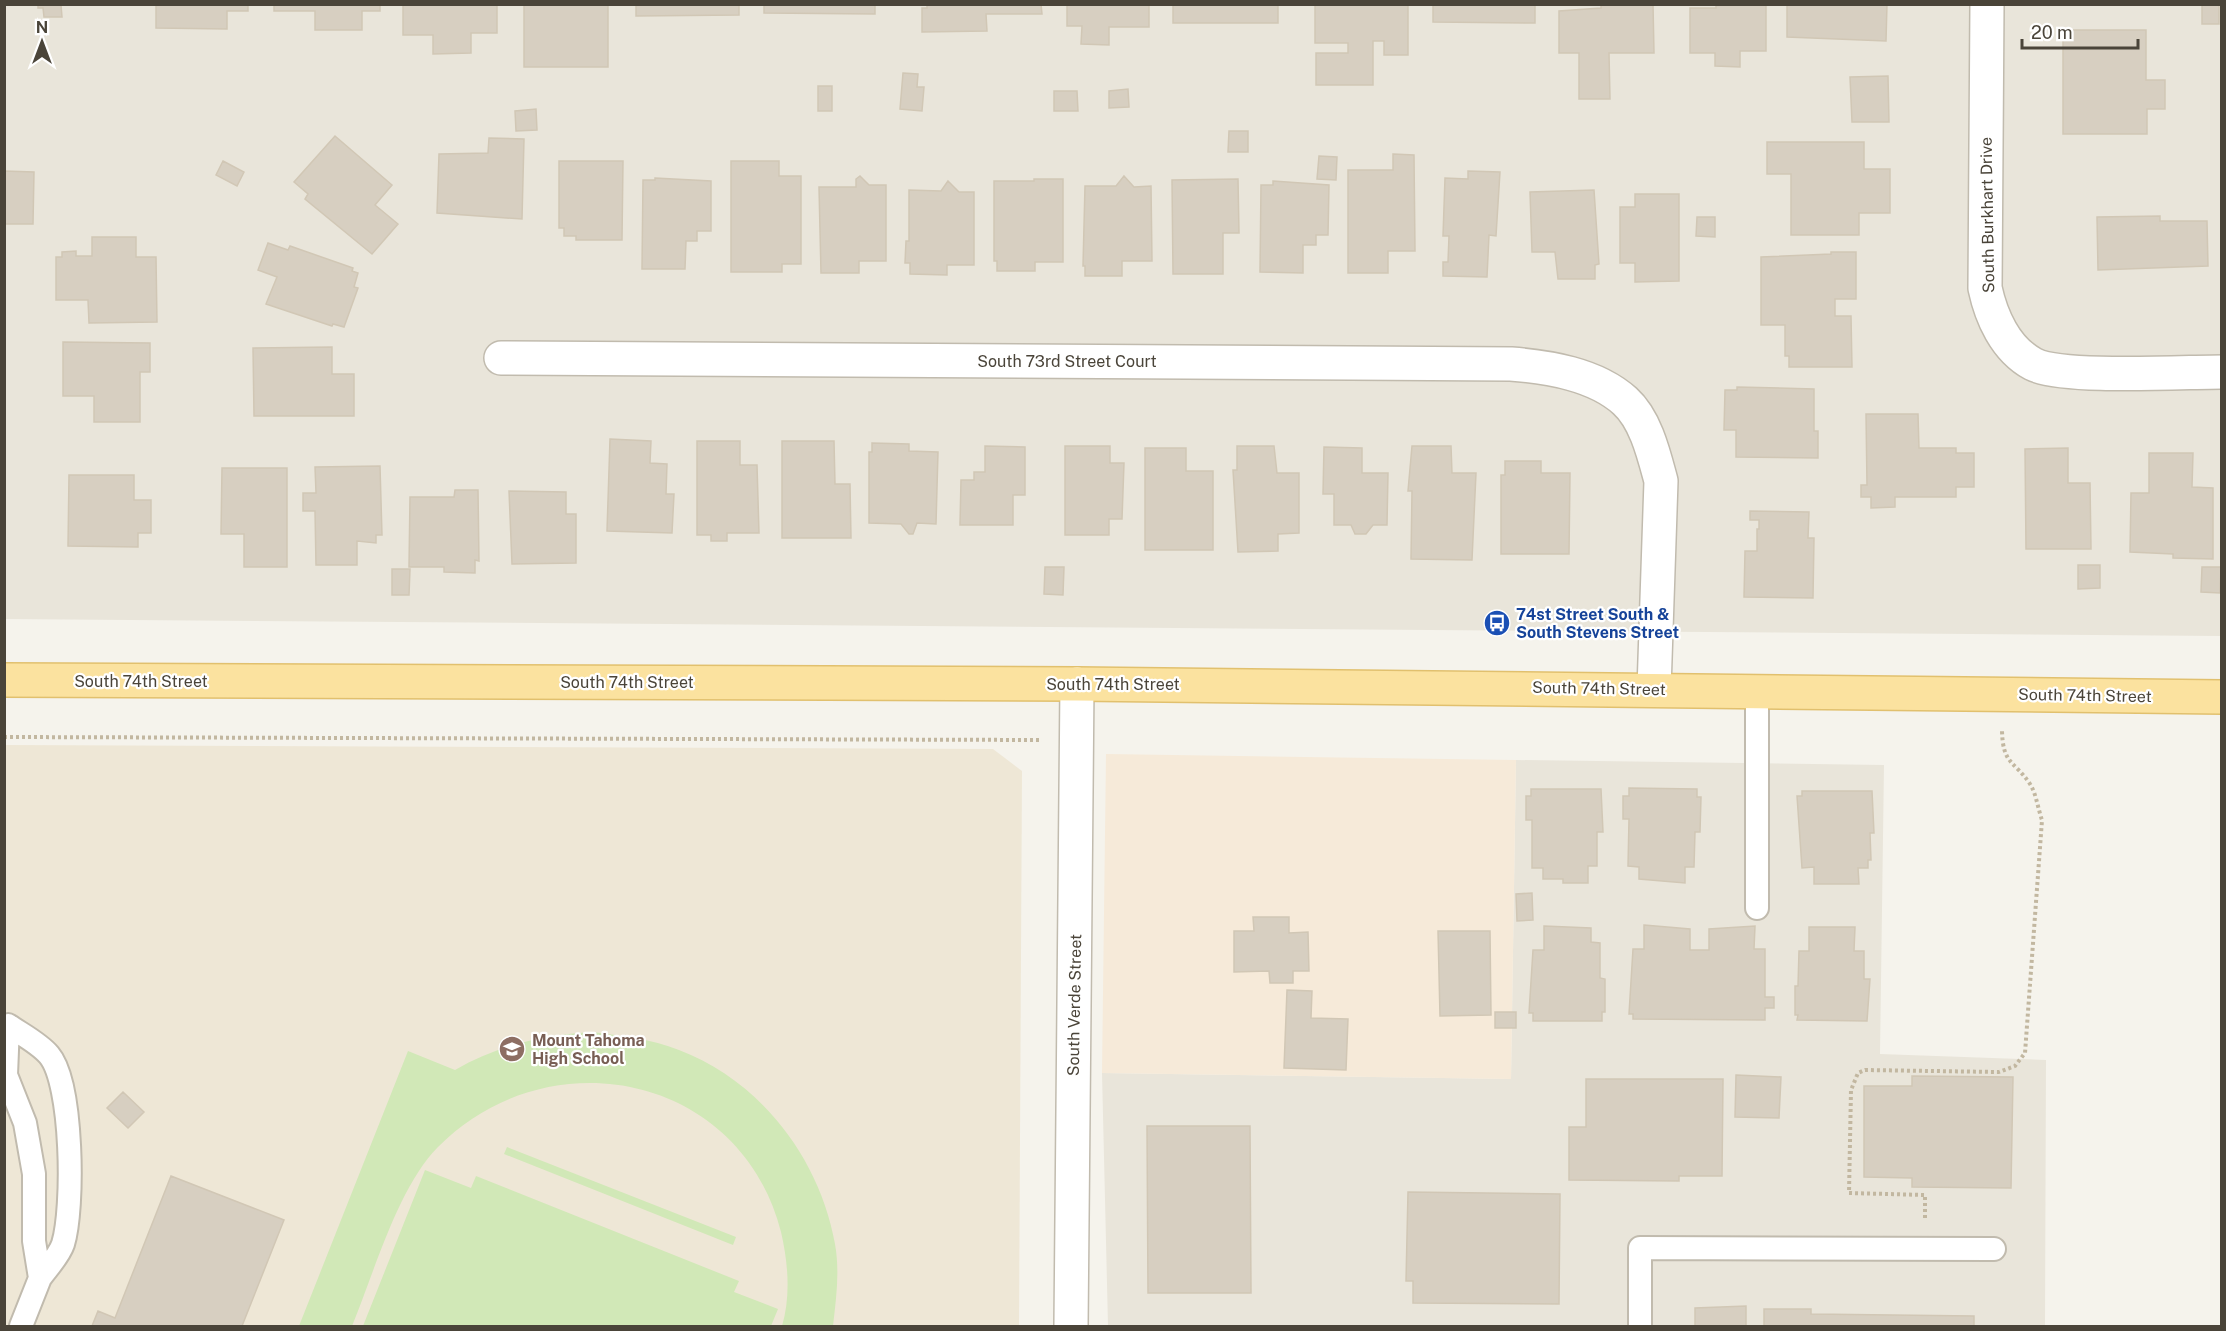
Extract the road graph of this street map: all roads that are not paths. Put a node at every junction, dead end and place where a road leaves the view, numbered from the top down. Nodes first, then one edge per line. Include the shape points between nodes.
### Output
1 (1987, 4) edge
2 (501, 358) dead end
3 (2222, 372) edge
4 (4, 681) edge
5 (1077, 684) junction
6 (1654, 689) junction
7 (1757, 690) junction
8 (2222, 697) edge
9 (1757, 908) dead end
10 (6, 1020) edge
11 (1994, 1249) dead end
12 (40, 1278) junction
13 (21, 1326) edge
14 (1071, 1326) edge
15 (1640, 1326) edge

1 - 3 street, South Burkhart Drive via 1985,288 2002,334 2035,365 2066,371
2 - 6 street, South 73rd Street Court via 1546,367 1593,381 1625,401 1652,448 1660,481
4 - 5 main road, South 74th Street
5 - 6 main road, South 74th Street
5 - 14 street, South Verde Street
6 - 7 main road, South 74th Street
7 - 8 main road, South 74th Street
7 - 9 lane
10 - 12 lane via 6,1075 25,1123 32,1164 34,1241
10 - 12 lane via 49,1055 60,1081 68,1129 70,1185 63,1245
11 - 15 lane via 1640,1248
12 - 13 lane

